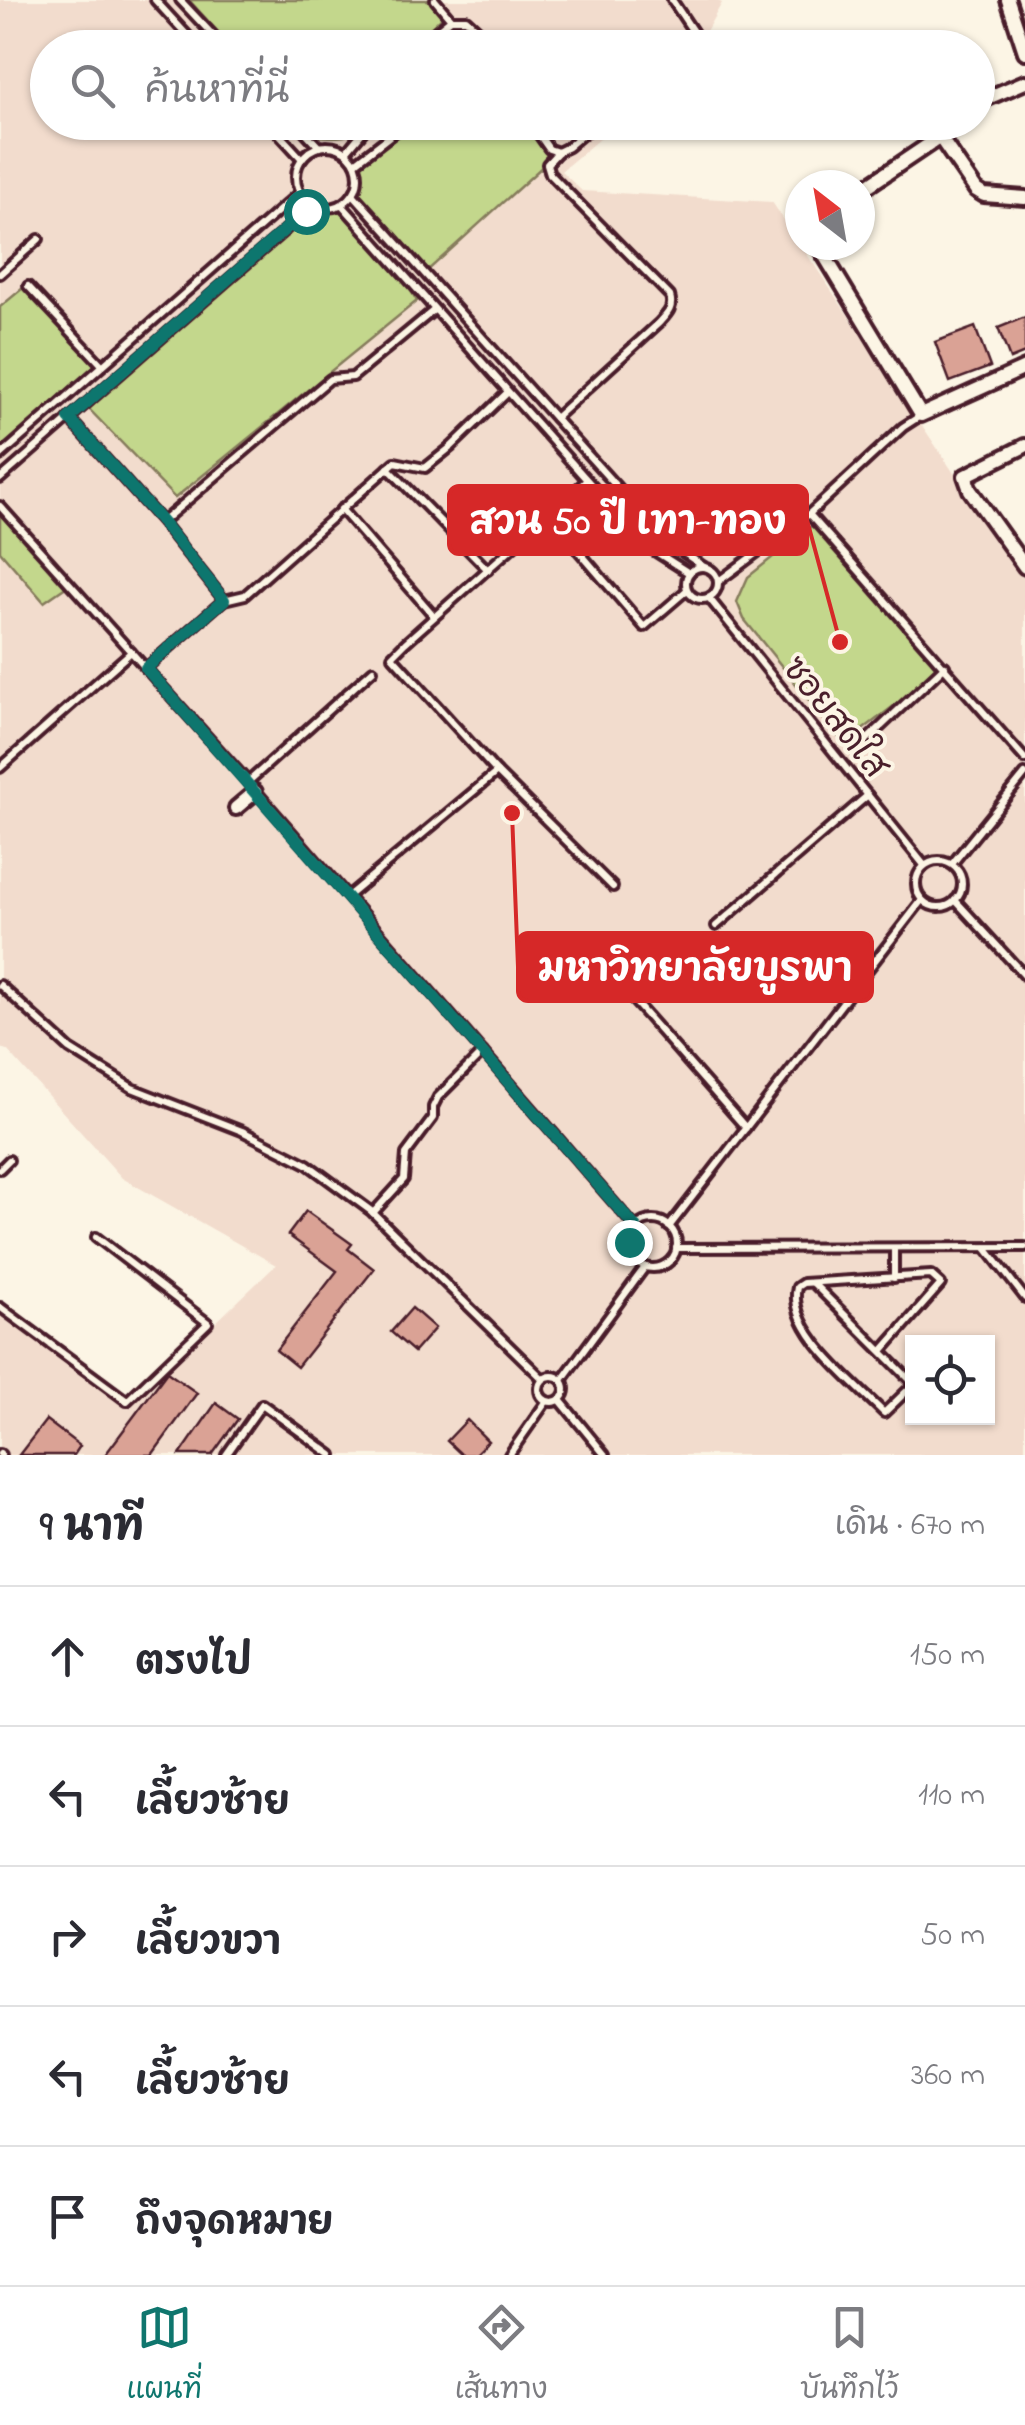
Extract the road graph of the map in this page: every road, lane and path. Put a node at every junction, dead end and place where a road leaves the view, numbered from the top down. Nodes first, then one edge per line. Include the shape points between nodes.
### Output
1 (154, 0) edge
2 (180, 0) edge
3 (435, 0) edge
4 (672, 0) edge
5 (1008, 0) edge
6 (451, 19) junction
7 (182, 30) edge
8 (208, 30) edge
9 (438, 30) edge
10 (477, 30) edge
11 (692, 30) edge
12 (1022, 31) edge
13 (1025, 52) edge
14 (1025, 82) edge
15 (995, 95) edge
16 (285, 140) edge
17 (313, 140) edge
18 (356, 140) edge
19 (385, 140) edge
20 (543, 140) edge
21 (577, 140) edge
22 (936, 140) edge
23 (942, 140) edge
24 (319, 147) junction
25 (346, 152) junction
26 (558, 152) junction
27 (302, 159) junction
28 (355, 163) junction
29 (875, 181) edge
30 (300, 192) junction
31 (354, 194) junction
32 (1025, 198) edge
33 (342, 205) junction
34 (314, 206) junction
35 (40, 239) dead end
36 (827, 260) edge
37 (0, 274) edge
38 (28, 286) dead end
39 (434, 310) junction
40 (102, 365) junction
41 (1025, 368) edge
42 (508, 392) junction
43 (921, 415) junction
44 (69, 418) junction
45 (555, 418) junction
46 (1025, 446) edge
47 (0, 456) edge
48 (388, 468) junction
49 (0, 479) edge
50 (586, 481) junction
51 (0, 506) edge
52 (342, 509) junction
53 (809, 514) junction
54 (162, 522) junction
55 (524, 537) junction
56 (704, 566) junction
57 (1025, 567) edge
58 (488, 570) junction
59 (689, 573) junction
60 (719, 581) junction
61 (687, 590) junction
62 (709, 598) junction
63 (224, 600) junction
64 (434, 616) junction
65 (132, 652) junction
66 (946, 666) junction
67 (146, 668) junction
68 (374, 670) dead end
69 (855, 751) dead end
70 (1025, 759) edge
71 (0, 768) edge
72 (497, 772) junction
73 (1025, 774) edge
74 (252, 787) junction
75 (868, 796) junction
76 (236, 808) dead end
77 (952, 864) junction
78 (924, 865) junction
79 (614, 887) dead end
80 (348, 896) junction
81 (922, 900) junction
82 (955, 900) junction
83 (716, 926) dead end
84 (612, 976) dead end
85 (1025, 976) edge
86 (0, 985) edge
87 (483, 1052) junction
88 (746, 1128) junction
89 (9, 1160) dead end
90 (0, 1169) edge
91 (373, 1213) junction
92 (669, 1227) junction
93 (636, 1228) junction
94 (96, 1238) dead end
95 (985, 1247) junction
96 (1025, 1247) edge
97 (676, 1248) junction
98 (894, 1248) junction
99 (645, 1267) junction
100 (894, 1278) junction
101 (814, 1283) junction
102 (1025, 1298) edge
103 (0, 1307) edge
104 (882, 1351) junction
105 (905, 1376) edge
106 (543, 1379) junction
107 (562, 1380) junction
108 (905, 1391) edge
109 (560, 1400) junction
110 (546, 1402) junction
111 (226, 1455) edge
112 (332, 1455) edge
113 (509, 1455) edge
114 (605, 1455) edge

1 - 7 lane
2 - 8 lane
3 - 6 lane
4 - 11 lane
5 - 12 street
6 - 9 lane
6 - 10 lane via 466,19
12 - 13 street
14 - 15 street
16 - 27 lane
17 - 24 lane
18 - 25 lane
19 - 28 lane
20 - 26 lane
21 - 26 lane
22 - 29 street
23 - 32 street via 976,190
24 - 25 lane
24 - 27 lane
25 - 28 lane
26 - 45 lane via 547,164 550,174 672,302 659,324
27 - 30 lane
28 - 31 lane
30 - 34 lane
30 - 40 lane
31 - 33 lane
31 - 45 lane
33 - 34 lane
33 - 39 lane
34 - 44 lane
35 - 37 lane
36 - 43 street
38 - 40 lane
39 - 42 lane
39 - 54 lane via 353,377 330,379
40 - 47 lane
41 - 43 street
42 - 48 lane via 425,468 395,462
42 - 50 lane
43 - 53 lane
44 - 49 lane
44 - 54 lane
45 - 56 lane via 663,538
46 - 57 street via 965,476
48 - 52 lane
48 - 58 lane
50 - 55 lane
50 - 59 lane via 645,545
51 - 65 lane
52 - 63 lane via 245,595
52 - 64 lane
53 - 60 lane
53 - 66 lane
54 - 63 lane
55 - 58 lane
55 - 61 lane via 550,536 576,548 644,627
56 - 59 lane
56 - 60 lane
58 - 64 lane
59 - 61 lane
60 - 62 lane
61 - 62 lane
62 - 75 lane, ซอยสดใส
63 - 67 lane
64 - 72 lane via 392,656
65 - 67 lane
65 - 71 lane
66 - 69 lane
66 - 70 lane
67 - 74 lane
68 - 74 lane
72 - 79 lane
72 - 80 lane
73 - 77 lane
74 - 76 street
74 - 80 lane
75 - 78 lane, ซอยสดใส
75 - 83 lane
77 - 78 lane
77 - 82 lane via 962,886
78 - 81 lane via 916,878
80 - 87 lane
81 - 82 lane via 937,907
81 - 88 lane
82 - 85 lane
84 - 88 lane
86 - 91 lane via 70,1049 132,1088 307,1164
87 - 91 lane via 438,1096 433,1118 406,1154 404,1178
87 - 93 lane
88 - 92 lane
89 - 90 lane
91 - 106 lane
92 - 93 lane via 656,1221
92 - 97 lane
93 - 99 lane via 630,1252
94 - 103 lane via 208,1322 127,1401
95 - 96 lane
95 - 98 lane
95 - 102 lane
97 - 98 lane
97 - 99 lane via 664,1265
98 - 100 lane
99 - 107 lane
100 - 101 lane
100 - 104 lane via 931,1275 941,1284
101 - 104 lane
101 - 108 lane via 795,1291 806,1332 884,1413
104 - 105 lane
106 - 107 lane
106 - 110 lane via 538,1391
107 - 109 lane
109 - 110 lane
109 - 114 lane
110 - 113 lane
111 - 112 lane via 262,1404

